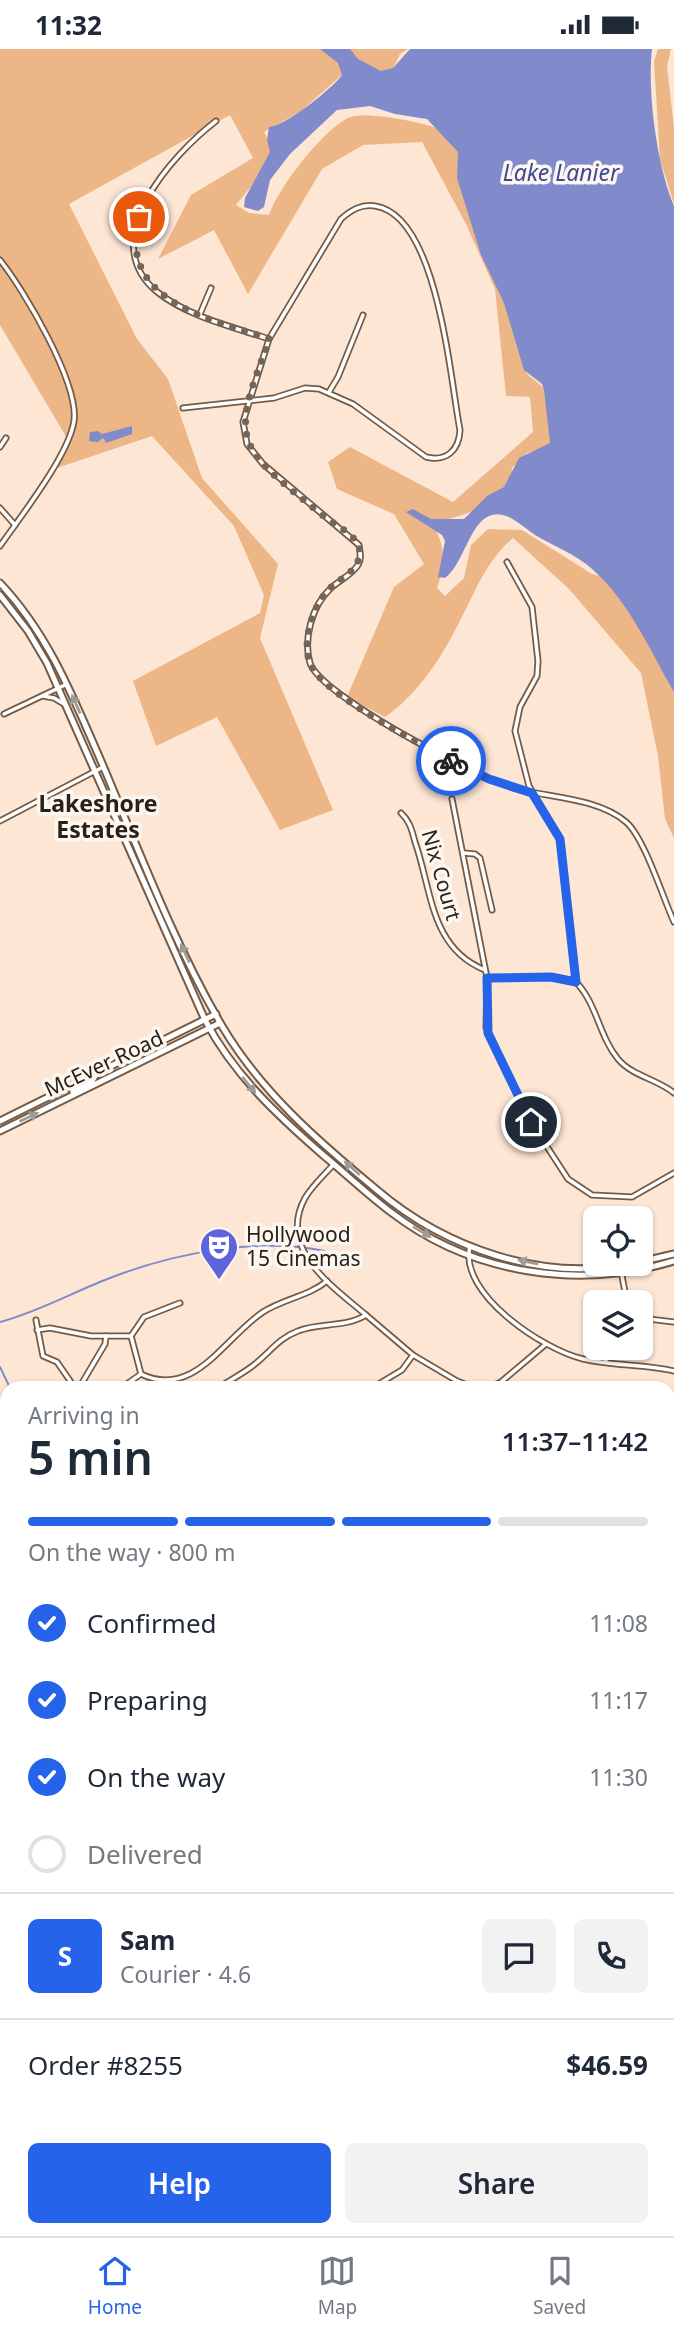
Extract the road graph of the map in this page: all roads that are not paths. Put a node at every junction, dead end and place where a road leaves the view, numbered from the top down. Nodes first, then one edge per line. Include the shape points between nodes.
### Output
1 (216, 121) dead end
2 (0, 260) edge
3 (211, 288) dead end
4 (200, 314) junction
5 (363, 315) dead end
6 (270, 339) junction
7 (329, 392) junction
8 (248, 399) junction
9 (183, 408) dead end
10 (6, 438) dead end
11 (0, 447) edge
12 (0, 508) edge
13 (15, 525) junction
14 (0, 546) edge
15 (507, 562) dead end
16 (0, 583) edge
17 (0, 595) edge
18 (67, 684) junction
19 (58, 687) junction
20 (40, 696) junction
21 (67, 707) junction
22 (4, 714) dead end
23 (103, 767) junction
24 (95, 769) junction
25 (532, 793) junction
26 (453, 799) dead end
27 (401, 813) dead end
28 (0, 821) edge
29 (140, 850) junction
30 (463, 853) junction
31 (132, 854) junction
32 (492, 909) dead end
33 (674, 922) edge
34 (485, 970) junction
35 (487, 978) junction
36 (576, 982) junction
37 (216, 1014) junction
38 (205, 1020) junction
39 (220, 1023) junction
40 (210, 1029) junction
41 (97, 1073) junction
42 (674, 1093) edge
43 (47, 1108) junction
44 (0, 1121) edge
45 (0, 1131) edge
46 (334, 1164) junction
47 (674, 1173) edge
48 (470, 1246) junction
49 (674, 1254) edge
50 (468, 1255) junction
51 (653, 1259) edge
52 (674, 1261) edge
53 (583, 1266) edge
54 (653, 1267) edge
55 (583, 1274) edge
56 (327, 1281) junction
57 (180, 1303) dead end
58 (366, 1315) junction
59 (36, 1320) dead end
60 (653, 1320) edge
61 (674, 1322) edge
62 (37, 1329) junction
63 (106, 1336) junction
64 (131, 1336) junction
65 (546, 1343) junction
66 (413, 1355) junction
67 (606, 1360) edge
68 (605, 1363) junction
69 (674, 1371) edge
70 (141, 1374) junction
71 (72, 1381) edge
72 (81, 1381) edge
73 (131, 1381) edge
74 (163, 1381) edge
75 (173, 1381) edge
76 (229, 1381) edge
77 (384, 1381) edge
78 (457, 1381) edge
79 (502, 1381) edge

1 - 4 street via 162,174 143,205 134,237 138,264 154,289
2 - 13 street via 32,308 63,375 74,419 64,449
3 - 4 street
4 - 6 street
5 - 7 street
6 - 7 street via 328,236 348,212 378,207 400,219 418,249 435,294 459,440 451,454 426,457
6 - 8 street
7 - 8 street via 305,388 274,398
8 - 9 street
8 - 25 street via 244,431 253,453 359,545 357,567 316,606 309,647 314,671 337,692 450,760
10 - 11 street
12 - 13 street
13 - 14 street
15 - 25 street via 535,618 537,676 520,707 515,731
16 - 18 main road via 40,632
17 - 19 main road via 36,643
18 - 19 street
23 -> 18 main road
19 - 20 street
19 - 21 main road
20 - 21 street
20 - 22 street
21 - 24 main road
23 - 24 street
23 - 29 main road
24 - 28 street
24 - 31 main road
25 - 33 street via 600,809 624,820 641,844
25 - 36 street via 560,839
26 - 30 street
27 - 34 street, Nix Court via 422,858 439,929 474,966
29 - 31 main road
37 -> 29 main road
30 - 32 street, Nix Court via 475,853 483,864
30 - 34 street
31 - 38 main road
34 - 35 street
35 - 36 street via 551,977
35 - 47 street via 486,1023 491,1042 531,1122 568,1179 592,1195 625,1198
36 - 42 street via 593,1006 616,1056
37 - 38 main road, McEver Road
37 - 39 main road
38 - 40 main road
38 - 41 main road, McEver Road
39 - 40 main road, McEver Road
48 -> 39 main road via 398,1207 316,1137 269,1091
40 - 43 main road, McEver Road
40 -> 46 main road via 254,1090
41 - 43 main road via 92,1081
41 - 44 main road, McEver Road
45 -> 43 main road, McEver Road
46 -> 50 main road via 393,1214
46 - 56 street via 307,1195 297,1228 307,1259
48 - 50 street
53 -> 48 main road via 549,1266
49 - 51 main road
50 - 55 main road via 506,1267
50 - 65 street via 492,1303
52 - 54 main road
56 - 58 street
56 - 75 street via 261,1313 208,1363
57 - 64 street via 144,1317
58 - 66 street
58 - 76 street via 352,1322 295,1332
59 - 62 street
60 - 61 street
62 - 63 street
62 - 71 street via 43,1356 57,1362
63 - 64 street
63 - 72 street
64 - 70 street
65 - 68 street via 567,1354
65 - 79 street
66 - 77 street via 402,1370
66 - 78 street
67 - 68 street
68 - 69 street
70 - 73 street
70 - 74 street

